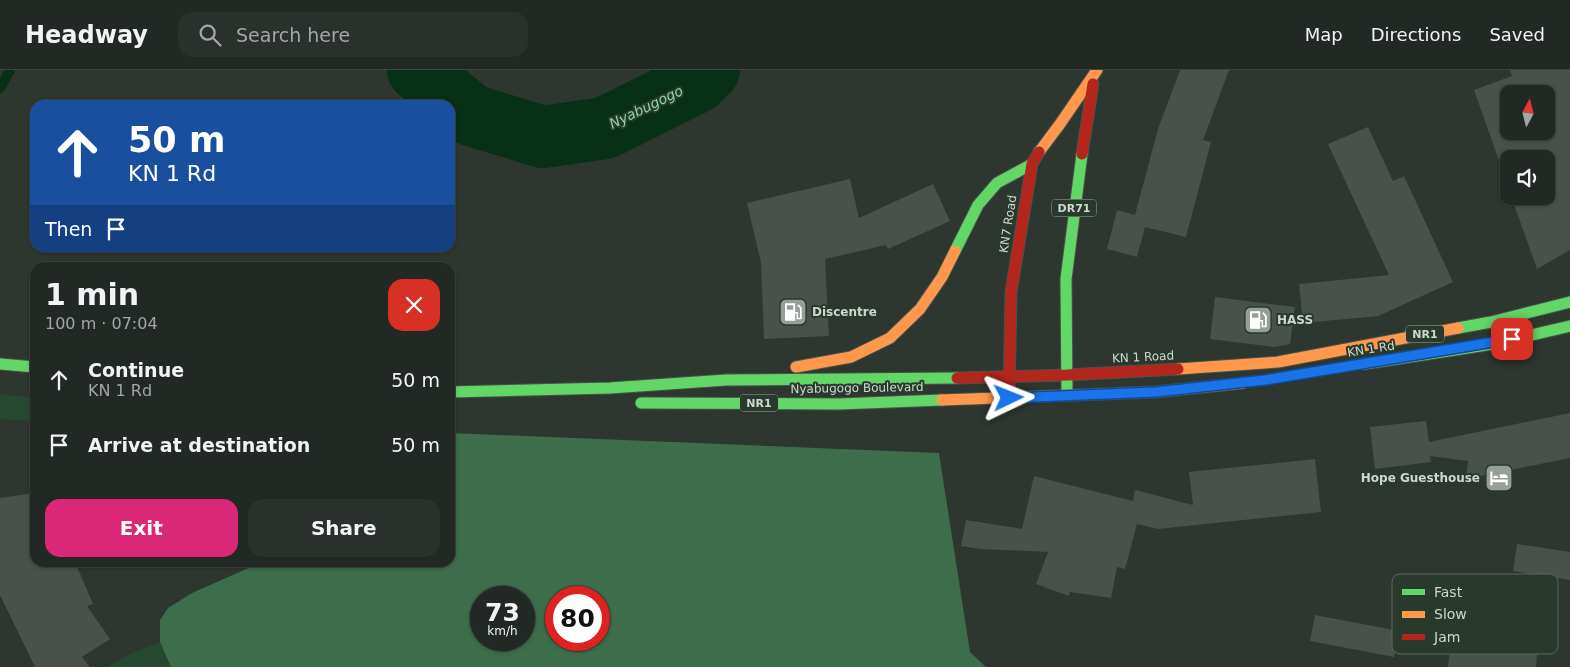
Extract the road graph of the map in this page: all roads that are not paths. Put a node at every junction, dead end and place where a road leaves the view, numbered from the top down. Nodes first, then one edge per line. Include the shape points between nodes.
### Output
1 (1096, 73) edge
2 (1032, 164) junction
3 (1570, 302) edge
4 (1570, 326) edge
5 (1278, 362) joint
6 (0, 364) edge
7 (30, 367) edge
8 (1350, 367) dead end
9 (1009, 375) junction
10 (1067, 375) junction
11 (726, 380) junction
12 (1256, 382) dead end
13 (455, 393) edge
14 (455, 393) edge
15 (1067, 396) junction
16 (1009, 398) junction
17 (585, 400) dead end
18 (634, 402) dead end

1 - 2 main road, KN7 Road / DR71
1 - 10 main road, KN7 Road / DR71 via 1078,176 1066,279
2 - 9 main road, KN7 Road / DR71 via 1011,292
2 - 11 main road via 997,183 978,205 942,277 920,309 890,338 851,357
3 - 5 main road, KN 1 Rd / NR1 via 1491,322
4 - 8 main road, KN 1 Rd / NR1 via 1493,344
5 - 10 main road, KN 1 Road / NR1
6 - 7 main road
9 - 10 main road, KN 1 Road / NR1
9 - 11 main road, Nyabugogo Boulevard / NR1
9 - 16 main road, KN7 Road / DR71
10 - 15 main road, KN7 Road / DR71
11 - 13 main road, Nyabugogo Boulevard / NR1
12 - 15 main road, Nyabugogo Boulevard / NR1 via 1155,392
14 - 17 main road, Nyabugogo Boulevard / NR1
15 - 16 main road, Nyabugogo Boulevard / NR1
16 - 18 main road, Nyabugogo Boulevard / NR1 via 838,404

